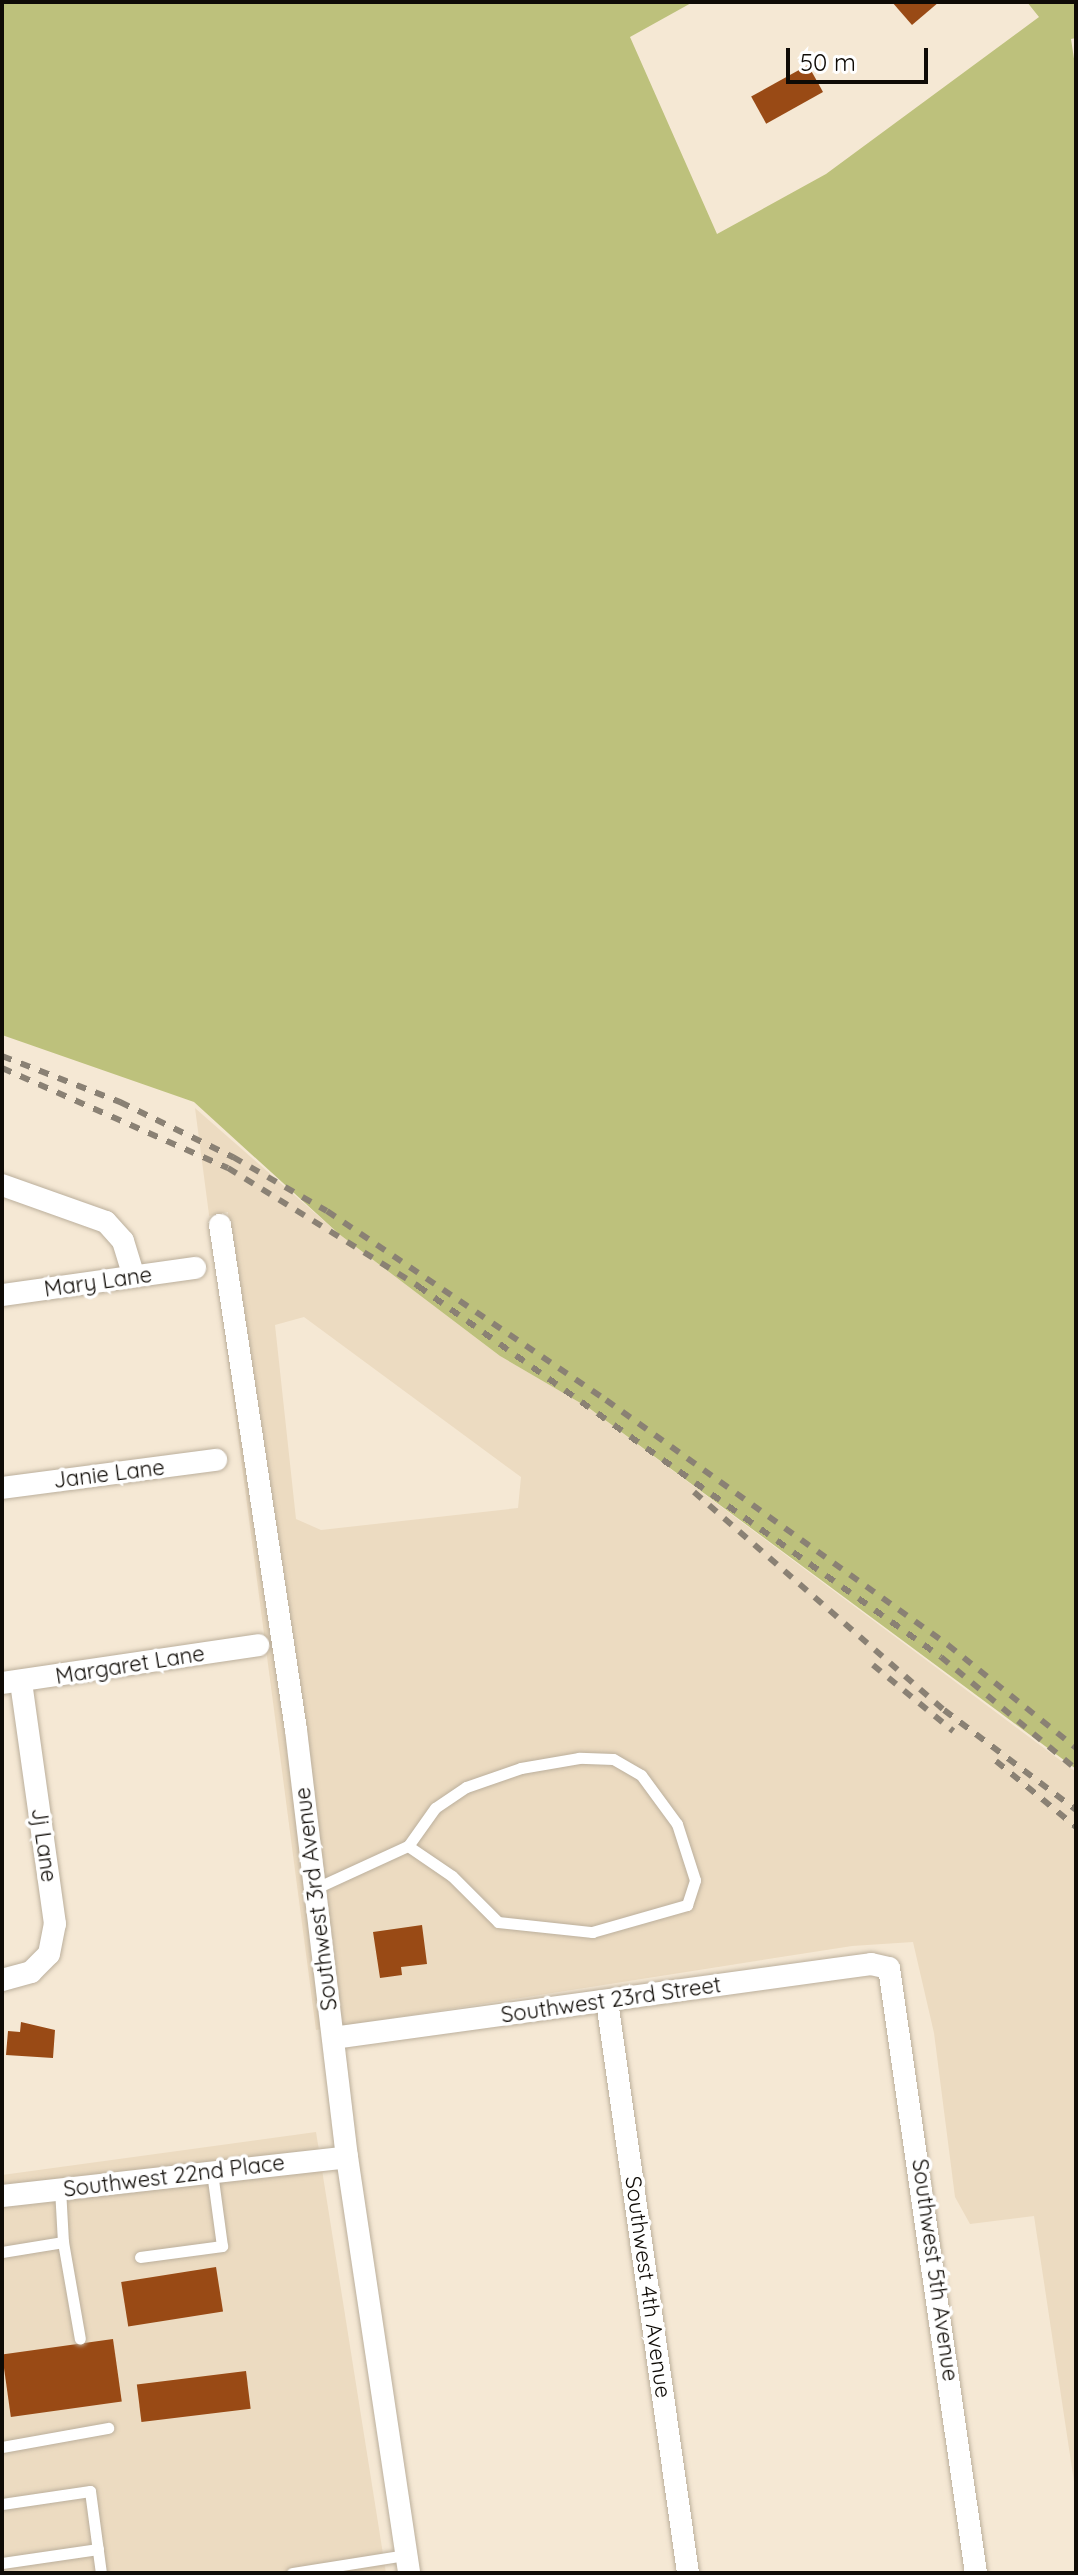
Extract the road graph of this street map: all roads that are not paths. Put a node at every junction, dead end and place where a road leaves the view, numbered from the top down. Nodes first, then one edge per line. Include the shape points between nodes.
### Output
1 (2, 1185) edge
2 (220, 1225) dead end
3 (195, 1268) dead end
4 (134, 1276) junction
5 (2, 1295) edge
6 (216, 1460) dead end
7 (2, 1488) edge
8 (258, 1645) dead end
9 (12, 1682) edge
10 (408, 1846) junction
11 (314, 1890) junction
12 (889, 1968) joint
13 (2, 1980) edge
14 (607, 2001) junction
15 (333, 2038) junction
16 (347, 2157) junction
17 (212, 2172) junction
18 (60, 2189) junction
19 (2, 2196) edge
20 (63, 2242) junction
21 (2, 2252) edge
22 (140, 2257) dead end
23 (80, 2339) dead end
24 (108, 2428) dead end
25 (2, 2447) edge
26 (2, 2504) edge
27 (98, 2549) junction
28 (2, 2563) edge
29 (408, 2564) edge
30 (101, 2573) edge
31 (292, 2573) edge
32 (688, 2573) edge
33 (976, 2573) edge

1 - 4 street via 106,1222 123,1241
2 - 11 street, Southwest 3rd Avenue via 296,1730
3 - 4 street, Mary Lane
4 - 5 street, Mary Lane
6 - 7 street, Janie Lane
8 - 9 street, Margaret Lane
9 - 13 street, Jj Lane via 55,1924 49,1954 31,1972
10 - 10 lane via 452,1876 498,1922 592,1932 687,1905 695,1880 677,1824 641,1775 613,1759 579,1758 521,1768 466,1787 435,1808
10 - 11 lane
11 - 15 street, Southwest 3rd Avenue
12 - 14 street, Southwest 23rd Street via 871,1964
12 - 33 street, Southwest 5th Avenue
14 - 15 street, Southwest 23rd Street
14 - 32 street, Southwest 4th Avenue
15 - 16 street, Southwest 3rd Avenue
16 - 17 street, Southwest 22nd Place
16 - 29 street, Southwest 3rd Avenue
17 - 18 street, Southwest 22nd Place
17 - 22 lane via 222,2246
18 - 19 street, Southwest 22nd Place
18 - 20 lane
20 - 21 lane
20 - 23 lane
24 - 25 lane
26 - 27 lane via 90,2491
27 - 28 lane
27 - 30 lane
29 - 31 lane

